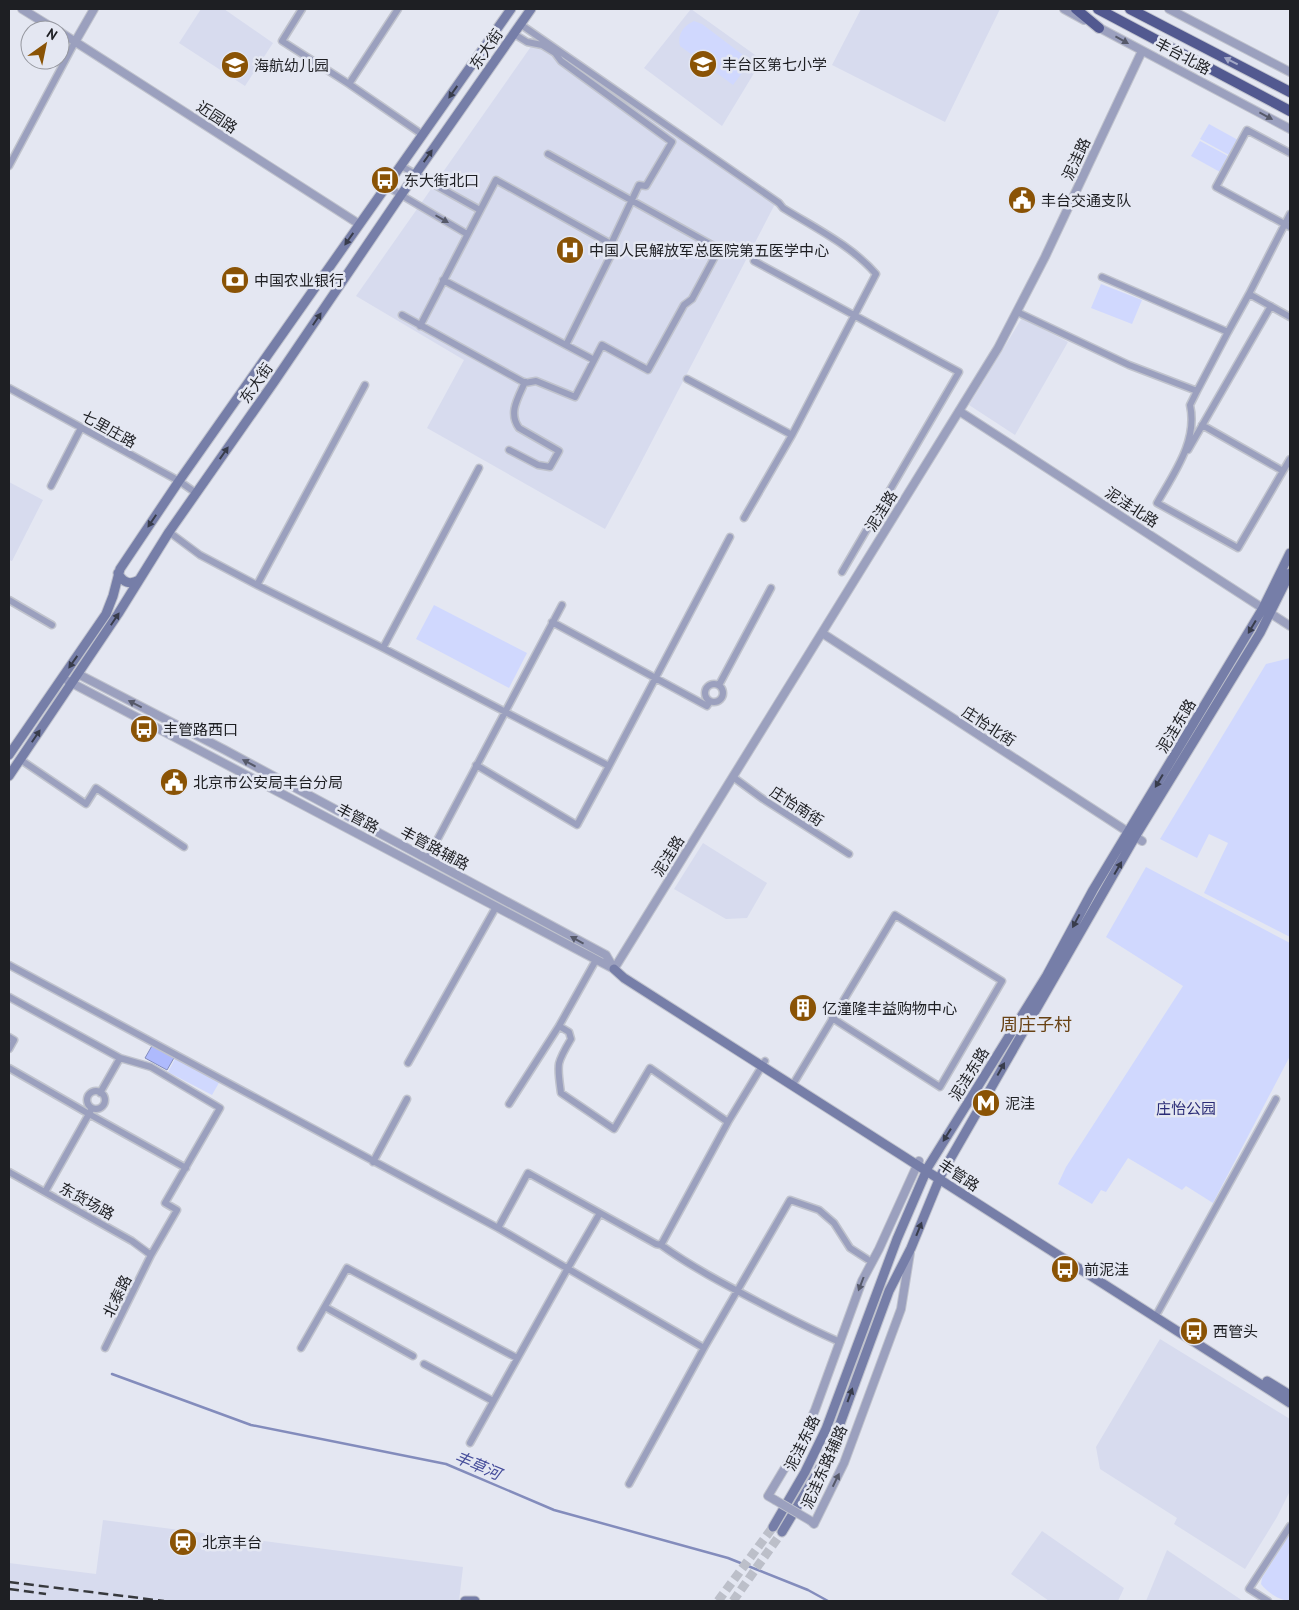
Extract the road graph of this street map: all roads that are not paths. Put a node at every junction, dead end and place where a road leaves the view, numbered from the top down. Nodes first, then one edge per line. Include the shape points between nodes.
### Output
1 (22, 9) edge
2 (94, 9) edge
3 (302, 9) edge
4 (398, 9) edge
5 (511, 9) edge
6 (531, 9) edge
7 (1064, 9) edge
8 (1076, 9) edge
9 (1098, 9) edge
10 (1130, 9) edge
11 (1169, 9) edge
12 (40, 20) edge
13 (520, 24) junction
14 (1099, 28) junction
15 (514, 34) junction
16 (70, 39) edge
17 (75, 42) junction
18 (1142, 51) junction
19 (1290, 72) edge
20 (349, 84) junction
21 (1290, 92) edge
22 (1290, 111) edge
23 (1290, 129) edge
24 (422, 135) junction
25 (1290, 153) edge
26 (548, 154) dead end
27 (9, 166) edge
28 (400, 166) junction
29 (415, 175) junction
30 (386, 186) junction
31 (401, 196) junction
32 (631, 201) junction
33 (480, 210) junction
34 (1290, 214) edge
35 (359, 224) junction
36 (1288, 226) edge
37 (468, 234) junction
38 (611, 244) junction
39 (754, 261) dead end
40 (1102, 277) dead end
41 (444, 280) junction
42 (1248, 294) junction
43 (1271, 306) junction
44 (1017, 312) junction
45 (402, 315) dead end
46 (855, 316) junction
47 (1290, 317) edge
48 (420, 326) junction
49 (1228, 332) junction
50 (566, 345) junction
51 (594, 360) junction
52 (687, 378) dead end
53 (525, 382) junction
54 (365, 385) dead end
55 (9, 388) edge
56 (1197, 391) junction
57 (959, 411) junction
58 (1202, 425) junction
59 (81, 428) junction
60 (792, 435) junction
61 (509, 450) dead end
62 (1185, 455) junction
63 (1290, 459) edge
64 (479, 468) dead end
65 (1283, 471) junction
66 (179, 481) junction
67 (51, 486) dead end
68 (196, 493) junction
69 (744, 518) dead end
70 (169, 532) junction
71 (730, 537) dead end
72 (1290, 553) edge
73 (842, 572) dead end
74 (1290, 573) edge
75 (118, 574) junction
76 (139, 580) junction
77 (257, 585) junction
78 (771, 588) dead end
79 (9, 600) edge
80 (562, 605) dead end
81 (1267, 611) junction
82 (552, 622) junction
83 (52, 625) dead end
84 (1290, 626) edge
85 (822, 633) junction
86 (383, 648) junction
87 (78, 674) junction
88 (62, 678) junction
89 (655, 678) junction
90 (72, 683) junction
91 (719, 685) junction
92 (710, 701) junction
93 (504, 711) junction
94 (225, 750) junction
95 (9, 755) edge
96 (21, 760) junction
97 (476, 765) junction
98 (609, 766) junction
99 (241, 772) junction
100 (9, 776) edge
101 (733, 777) junction
102 (1135, 836) junction
103 (184, 848) dead end
104 (849, 854) dead end
105 (427, 859) junction
106 (498, 908) junction
107 (521, 909) junction
108 (596, 960) junction
109 (9, 964) edge
110 (614, 970) junction
111 (9, 996) edge
112 (832, 1018) junction
113 (559, 1026) junction
114 (9, 1037) edge
115 (9, 1049) edge
116 (120, 1058) junction
117 (408, 1063) dead end
118 (763, 1063) junction
119 (9, 1068) edge
120 (796, 1081) junction
121 (100, 1093) junction
122 (407, 1099) dead end
123 (1276, 1099) dead end
124 (509, 1104) dead end
125 (90, 1111) junction
126 (728, 1122) junction
127 (373, 1162) junction
128 (918, 1163) junction
129 (186, 1168) junction
130 (927, 1169) junction
131 (9, 1172) edge
132 (940, 1177) junction
133 (46, 1192) junction
134 (600, 1213) junction
135 (498, 1228) junction
136 (661, 1245) junction
137 (911, 1248) junction
138 (152, 1254) junction
139 (867, 1259) dead end
140 (568, 1268) junction
141 (737, 1291) junction
142 (325, 1307) junction
143 (1158, 1312) junction
144 (840, 1342) junction
145 (105, 1348) dead end
146 (301, 1348) dead end
147 (704, 1348) junction
148 (414, 1356) dead end
149 (517, 1358) junction
150 (424, 1364) dead end
151 (1290, 1395) edge
152 (493, 1401) junction
153 (1290, 1403) edge
154 (470, 1443) dead end
155 (629, 1484) dead end
156 (773, 1526) tunnel mouth
157 (1290, 1526) edge
158 (782, 1532) tunnel mouth
159 (465, 1601) edge
160 (475, 1601) edge
161 (1268, 1601) edge

1 - 12 street
2 - 17 street
3 - 20 street via 282,41
4 - 20 street
5 -> 24 main road, 东大街
6 - 13 main road, 东大街
7 - 14 street, 丰台北路
8 - 14 highway
9 - 22 highway, 丰台北路
21 -> 10 highway, 丰台北路
11 - 19 street
13 - 15 main road, 东大街
13 - 46 street via 783,208 866,262 876,274
14 -> 18 street, 丰台北路
29 -> 15 main road, 东大街
15 - 32 street via 555,53 561,61 672,142 646,186 638,184
16 - 17 street, 近园路
17 - 27 street
17 - 35 street, 近园路
18 -> 23 street, 丰台北路
18 - 44 street, 泥洼路
20 - 24 street
24 - 28 main road, 东大街
25 - 36 street via 1247,130 1216,187
26 - 32 street
28 - 29 street
28 - 30 main road, 东大街
29 - 31 main road, 东大街
29 - 33 street
30 - 31 street
30 - 35 main road, 东大街
31 -> 37 street
68 -> 31 main road, 东大街
32 - 38 street
32 - 51 street via 719,248 648,370 602,345
33 - 37 street
33 - 38 street via 496,180
34 - 36 street
35 -> 66 main road, 东大街
36 - 42 street
37 - 41 street
38 - 50 street via 610,257
39 - 46 street
40 - 49 street
41 - 48 street
41 - 50 street
42 - 43 street
42 - 49 street
43 - 47 street
43 - 58 street
44 - 56 street via 1129,365
44 - 57 street, 泥洼路
45 - 48 street
46 - 60 street
46 - 73 street via 959,372
48 - 53 street
49 - 56 street
50 - 51 street
51 - 53 street via 575,397 536,381
52 - 60 street
53 - 61 street via 514,407 515,422 519,428 560,451 550,467 538,465
54 - 77 street
55 - 59 street, 七里庄路
56 - 62 street via 1190,405 1193,418
57 - 81 street, 泥洼北路
57 - 85 street, 泥洼路
58 - 62 street
58 - 65 street
59 - 66 street, 七里庄路
59 - 67 street
60 - 69 street
62 - 65 street via 1157,503 1238,548
63 - 65 street
64 - 86 street
66 - 68 street, 七里庄路
66 -> 75 main road, 东大街
68 - 70 main road, 东大街
70 - 76 main road, 东大街
70 - 77 street via 200,555
71 - 89 street
72 - 81 main road, 泥洼东路
74 - 81 main road, 泥洼东路
75 - 76 main road via 127,582
75 -> 88 main road, 东大街 via 106,614
87 -> 76 main road, 东大街
77 - 86 street
78 - 91 street
79 - 83 street
80 - 82 street
81 - 84 street, 泥洼北路
81 - 102 main road, 泥洼东路
82 - 89 street
82 - 93 street
85 - 101 street, 泥洼路
85 - 102 street, 庄怡北街
86 - 93 street
87 - 90 main road, 东大街
94 -> 87 street, 丰管路辅路
88 - 90 street, 丰管路
88 - 95 main road, 东大街
89 - 92 street via 707,706
89 - 98 street
96 -> 90 main road, 东大街
90 - 99 street, 丰管路
91 - 92 street via 722,697 718,701
91 - 92 street via 712,684 706,690
93 - 97 street
93 - 98 street
94 - 99 street
105 -> 94 street, 丰管路辅路
96 - 100 main road, 东大街
96 - 103 street via 86,804 96,788
97 - 98 street via 577,825
97 - 105 street
99 - 106 street, 丰管路
101 - 104 street, 庄怡南街
101 - 110 street, 泥洼路
102 -> 130 main road, 泥洼东路 via 1093,890 1047,975
132 -> 102 main road, 泥洼东路
105 - 107 street, 丰管路辅路
106 - 107 street
106 - 108 street, 丰管路
106 - 117 street
110 -> 107 street, 丰管路辅路 via 606,955
108 - 110 street, 丰管路
108 - 113 street
109 - 127 street
110 - 118 main road, 丰管路
111 - 116 street
112 - 112 street via 895,914 1002,980 940,1087
112 - 120 street
113 - 124 street
113 - 126 street via 569,1032 571,1039 557,1066 561,1093 614,1129 650,1068
114 - 115 street via 14,1040
116 - 121 street
116 - 129 street via 151,1068 220,1108
118 - 120 main road, 丰管路
118 - 126 street
118 - 128 main road, 丰管路
119 - 125 street
120 - 128 main road, 丰管路
121 - 125 street via 104,1104
121 - 125 street via 88,1095
122 - 127 street
123 - 143 street
125 - 129 street
125 - 133 street
126 - 136 street
127 - 135 street
128 - 130 main road, 丰管路
128 -> 144 street, 泥洼东路辅路 via 865,1276
129 - 138 street, 北泰路 via 165,1204 177,1210
130 - 132 main road, 丰管路
130 - 156 main road, 泥洼东路 via 896,1238 826,1429
131 - 133 street, 东货场路
137 -> 132 main road, 泥洼东路
132 - 143 main road, 丰管路
132 - 153 main road, 丰管路
133 - 138 street, 东货场路
134 - 135 street via 528,1173
134 - 136 street
134 - 140 street
135 - 140 street
136 - 141 street
144 -> 137 street, 泥洼东路辅路, bridge via 801,1441 768,1496 814,1524 844,1463 901,1310
158 -> 137 main road, 泥洼东路 via 819,1470 837,1432 889,1291
138 - 145 street, 北泰路
139 - 141 street via 850,1248 834,1222 819,1210 790,1200
140 - 147 street
140 - 149 street
141 - 144 street
141 - 147 street
142 - 146 street
142 - 148 street
142 - 149 street via 347,1268
143 - 151 main road, 丰管路
147 - 155 street
149 - 152 street
150 - 152 street
152 - 154 street
157 - 161 street via 1249,1588
159 - 160 main road

